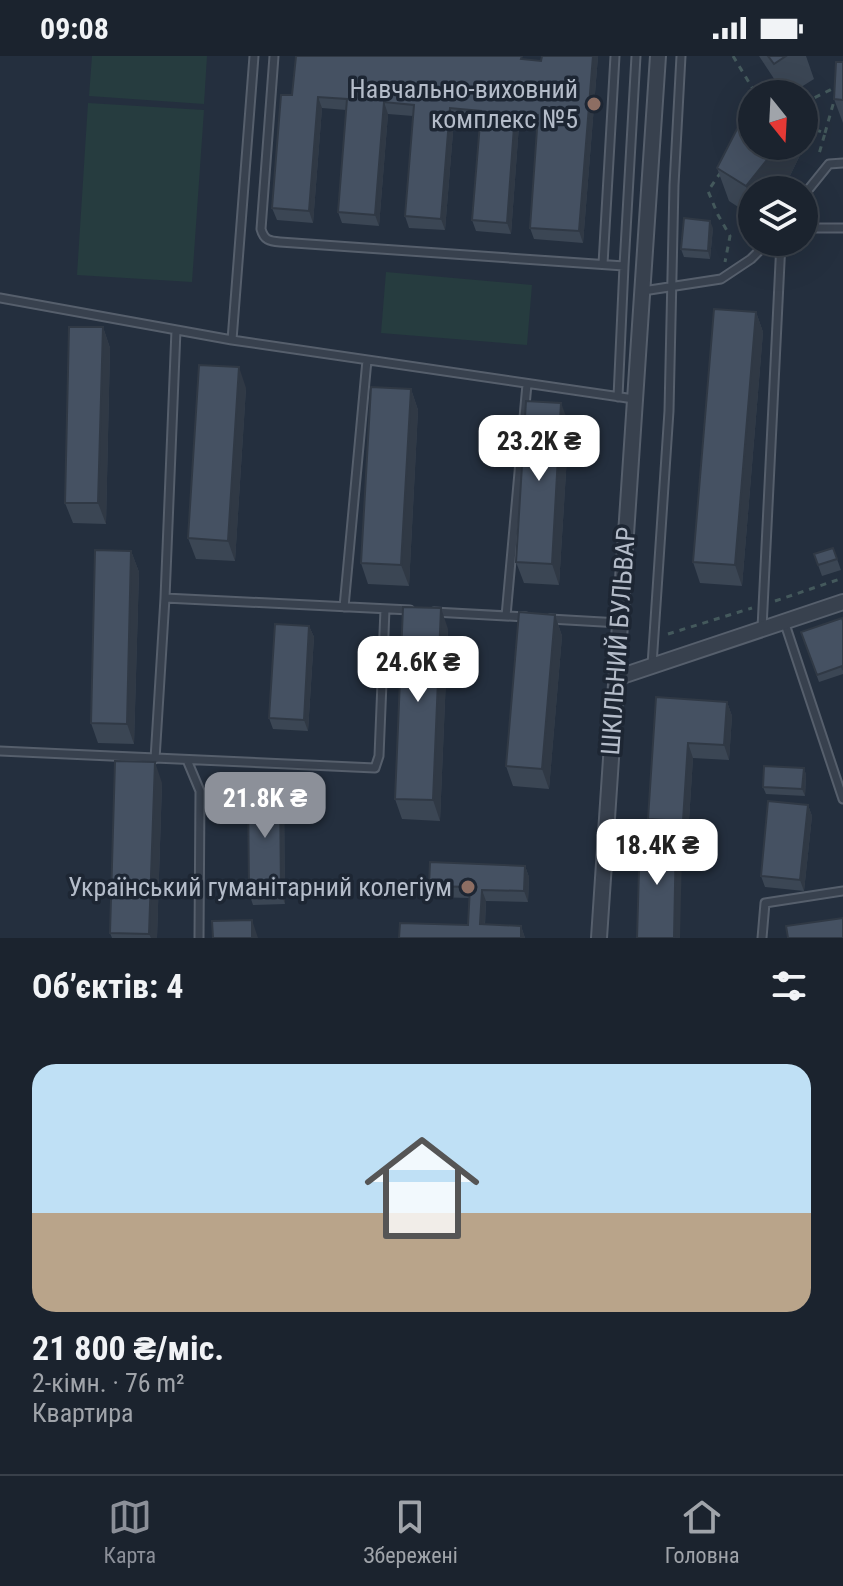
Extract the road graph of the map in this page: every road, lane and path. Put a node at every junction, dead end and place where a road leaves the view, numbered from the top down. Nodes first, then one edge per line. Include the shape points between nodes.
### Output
1 (254, 56) edge
2 (274, 56) edge
3 (615, 56) edge
4 (636, 56) edge
5 (658, 56) edge
6 (681, 56) edge
7 (733, 56) edge
8 (748, 80) edge
9 (818, 96) edge
10 (818, 131) edge
11 (825, 133) junction
12 (843, 163) edge
13 (726, 167) edge
14 (813, 176) edge
15 (818, 177) edge
16 (818, 228) edge
17 (843, 228) edge
18 (754, 256) edge
19 (780, 256) edge
20 (603, 264) junction
21 (624, 266) junction
22 (721, 279) junction
23 (671, 288) junction
24 (643, 291) junction
25 (0, 298) edge
26 (176, 330) junction
27 (232, 340) junction
28 (367, 360) junction
29 (527, 384) junction
30 (618, 397) junction
31 (634, 399) junction
32 (843, 578) edge
33 (165, 598) junction
34 (843, 602) edge
35 (763, 605) junction
36 (344, 607) junction
37 (385, 609) junction
38 (415, 611) edge
39 (430, 612) edge
40 (506, 616) junction
41 (784, 621) junction
42 (620, 623) junction
43 (762, 628) junction
44 (653, 639) junction
45 (652, 666) junction
46 (616, 678) junction
47 (0, 751) edge
48 (155, 759) junction
49 (187, 760) junction
50 (843, 799) edge
51 (843, 891) edge
52 (199, 938) edge
53 (599, 938) edge
54 (762, 938) edge

1 - 27 lane
2 - 20 lane via 261,229 268,240
3 - 20 lane
4 - 21 lane
5 - 24 street, ШКІЛЬНИЙ БУЛЬВАР
6 - 23 lane
7 - 8 path
9 - 11 path via 838,86
10 - 11 path
11 - 14 path
12 - 15 lane via 829,164
13 - 22 path via 708,191 730,236
16 - 17 lane
18 - 22 lane
19 - 35 lane
20 - 21 lane
21 - 30 lane
22 - 23 lane
23 - 24 lane
23 - 44 lane via 669,411
24 - 31 street, ШКІЛЬНИЙ БУЛЬВАР
25 - 26 lane
26 - 27 lane
26 - 33 lane
27 - 28 lane
28 - 29 lane
28 - 36 lane
29 - 30 lane
29 - 40 lane
30 - 31 lane
31 - 42 street, ШКІЛЬНИЙ БУЛЬВАР
32 - 35 path
33 - 36 lane
33 - 48 lane
34 - 41 street
35 - 43 lane
35 - 44 path
36 - 37 lane
37 - 38 lane
37 - 49 lane via 375,768
39 - 40 lane
40 - 42 lane
41 - 43 street
41 - 50 lane
42 - 46 street, ШКІЛЬНИЙ БУЛЬВАР
43 - 45 street
44 - 45 lane
45 - 46 street
46 - 53 street, ШКІЛЬНИЙ БУЛЬВАР
47 - 48 lane
48 - 49 lane
49 - 52 lane via 200,791
51 - 54 lane via 765,903

